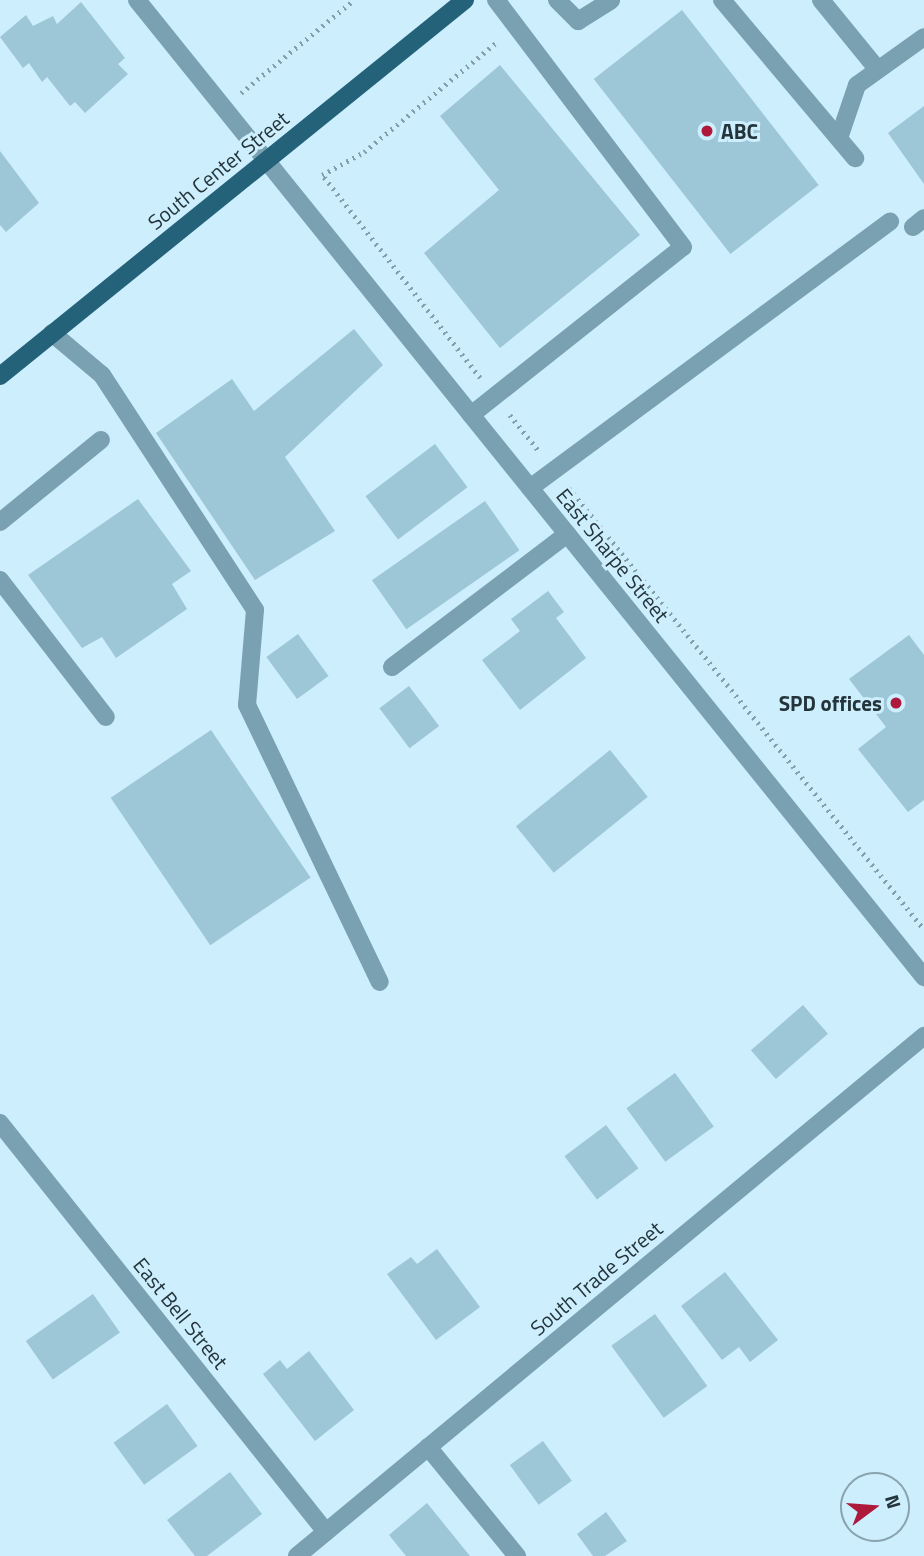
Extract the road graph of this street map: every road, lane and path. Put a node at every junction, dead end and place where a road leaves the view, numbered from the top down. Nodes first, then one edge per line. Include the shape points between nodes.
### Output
1 (136, 0) edge
2 (354, 0) edge
3 (464, 0) edge
4 (496, 0) edge
5 (557, 0) edge
6 (611, 0) edge
7 (722, 0) edge
8 (821, 0) edge
9 (924, 37) edge
10 (878, 70) junction
11 (224, 108) junction
12 (839, 138) junction
13 (855, 158) dead end
14 (266, 161) junction
15 (890, 222) dead end
16 (52, 334) junction
17 (0, 376) edge
18 (471, 415) junction
19 (101, 440) dead end
20 (530, 488) junction
21 (0, 522) edge
22 (567, 534) junction
23 (0, 580) edge
24 (392, 667) dead end
25 (106, 717) dead end
26 (924, 977) edge
27 (380, 982) dead end
28 (924, 1036) edge
29 (0, 1123) edge
30 (428, 1447) junction
31 (326, 1532) junction
32 (297, 1556) edge
33 (517, 1556) edge

1 - 11 street, East Sharpe Street
2 - 11 path
3 - 14 main road, South Center Street
4 - 18 street via 683,247
5 - 6 street via 578,21
7 - 12 street
8 - 10 street
9 - 10 street
10 - 12 street via 857,85
11 - 14 street, East Sharpe Street
12 - 13 street
14 - 16 main road, South Center Street
14 - 18 street, East Sharpe Street
15 - 20 street
16 - 17 main road, South Center Street
16 - 27 street via 102,375 254,610 247,705
18 - 20 street, East Sharpe Street
19 - 21 street
20 - 22 street, East Sharpe Street
22 - 24 street
22 - 26 street, East Sharpe Street
23 - 25 street
28 - 30 street, South Trade Street
29 - 31 street, East Bell Street
30 - 31 street, South Trade Street
30 - 33 street
31 - 32 street, South Trade Street

